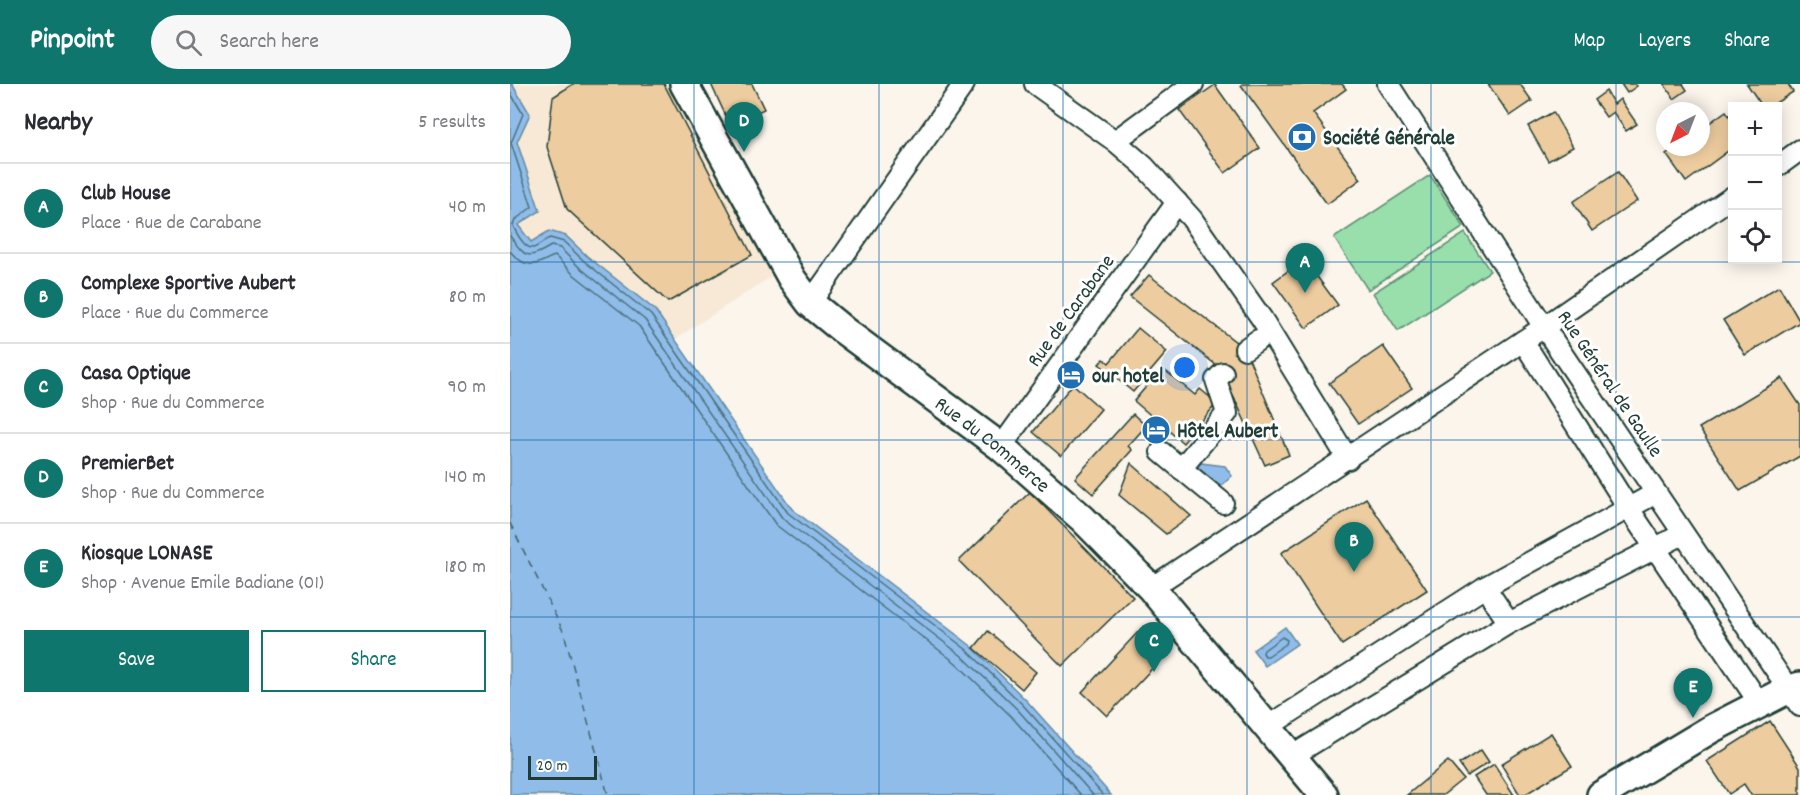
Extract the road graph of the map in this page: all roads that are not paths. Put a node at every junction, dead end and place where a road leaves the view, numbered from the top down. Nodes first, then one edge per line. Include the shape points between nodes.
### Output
1 (684, 84) edge
2 (964, 84) edge
3 (1035, 84) edge
4 (1193, 84) edge
5 (1388, 84) edge
6 (1115, 141) junction
7 (1800, 150) edge
8 (1782, 163) edge
9 (1728, 200) edge
10 (1177, 202) junction
11 (810, 303) junction
12 (1544, 327) junction
13 (1523, 341) junction
14 (1223, 374) dead end
15 (1001, 447) junction
16 (1161, 452) dead end
17 (1348, 459) junction
18 (1181, 469) junction
19 (1656, 493) junction
20 (1223, 503) dead end
21 (1629, 509) junction
22 (1683, 534) junction
23 (1655, 548) junction
24 (1485, 587) junction
25 (1151, 588) junction
26 (1509, 623) junction
27 (1796, 694) edge
28 (1760, 704) junction
29 (1266, 728) junction
30 (1292, 756) junction
31 (1324, 795) edge
32 (1602, 795) edge

1 - 11 street, Rue du Commerce via 792,279
2 - 11 street
3 - 6 street
4 - 6 street
5 - 12 street, Rue Général de Gaulle
6 - 10 street
7 - 8 street
9 - 12 street
10 - 15 street, Rue de Carabane
10 - 17 street via 1262,319
11 - 15 street, Rue du Commerce
12 - 13 street
12 - 19 street, Rue Général de Gaulle
13 - 17 street
13 - 21 street
14 - 18 street via 1216,380 1227,413
15 - 25 street, Rue du Commerce via 1083,519
16 - 18 street
17 - 25 street
18 - 20 street
19 - 21 street
19 - 22 street, Rue Général de Gaulle
21 - 23 street
21 - 24 street
22 - 23 street
22 - 27 street, Rue Général de Gaulle
23 - 26 street
23 - 28 street
24 - 26 street
24 - 29 street
25 - 29 street, Rue du Commerce
26 - 30 street
27 - 28 street
28 - 32 street
29 - 30 street, Rue du Commerce
30 - 31 street, Rue du Commerce

